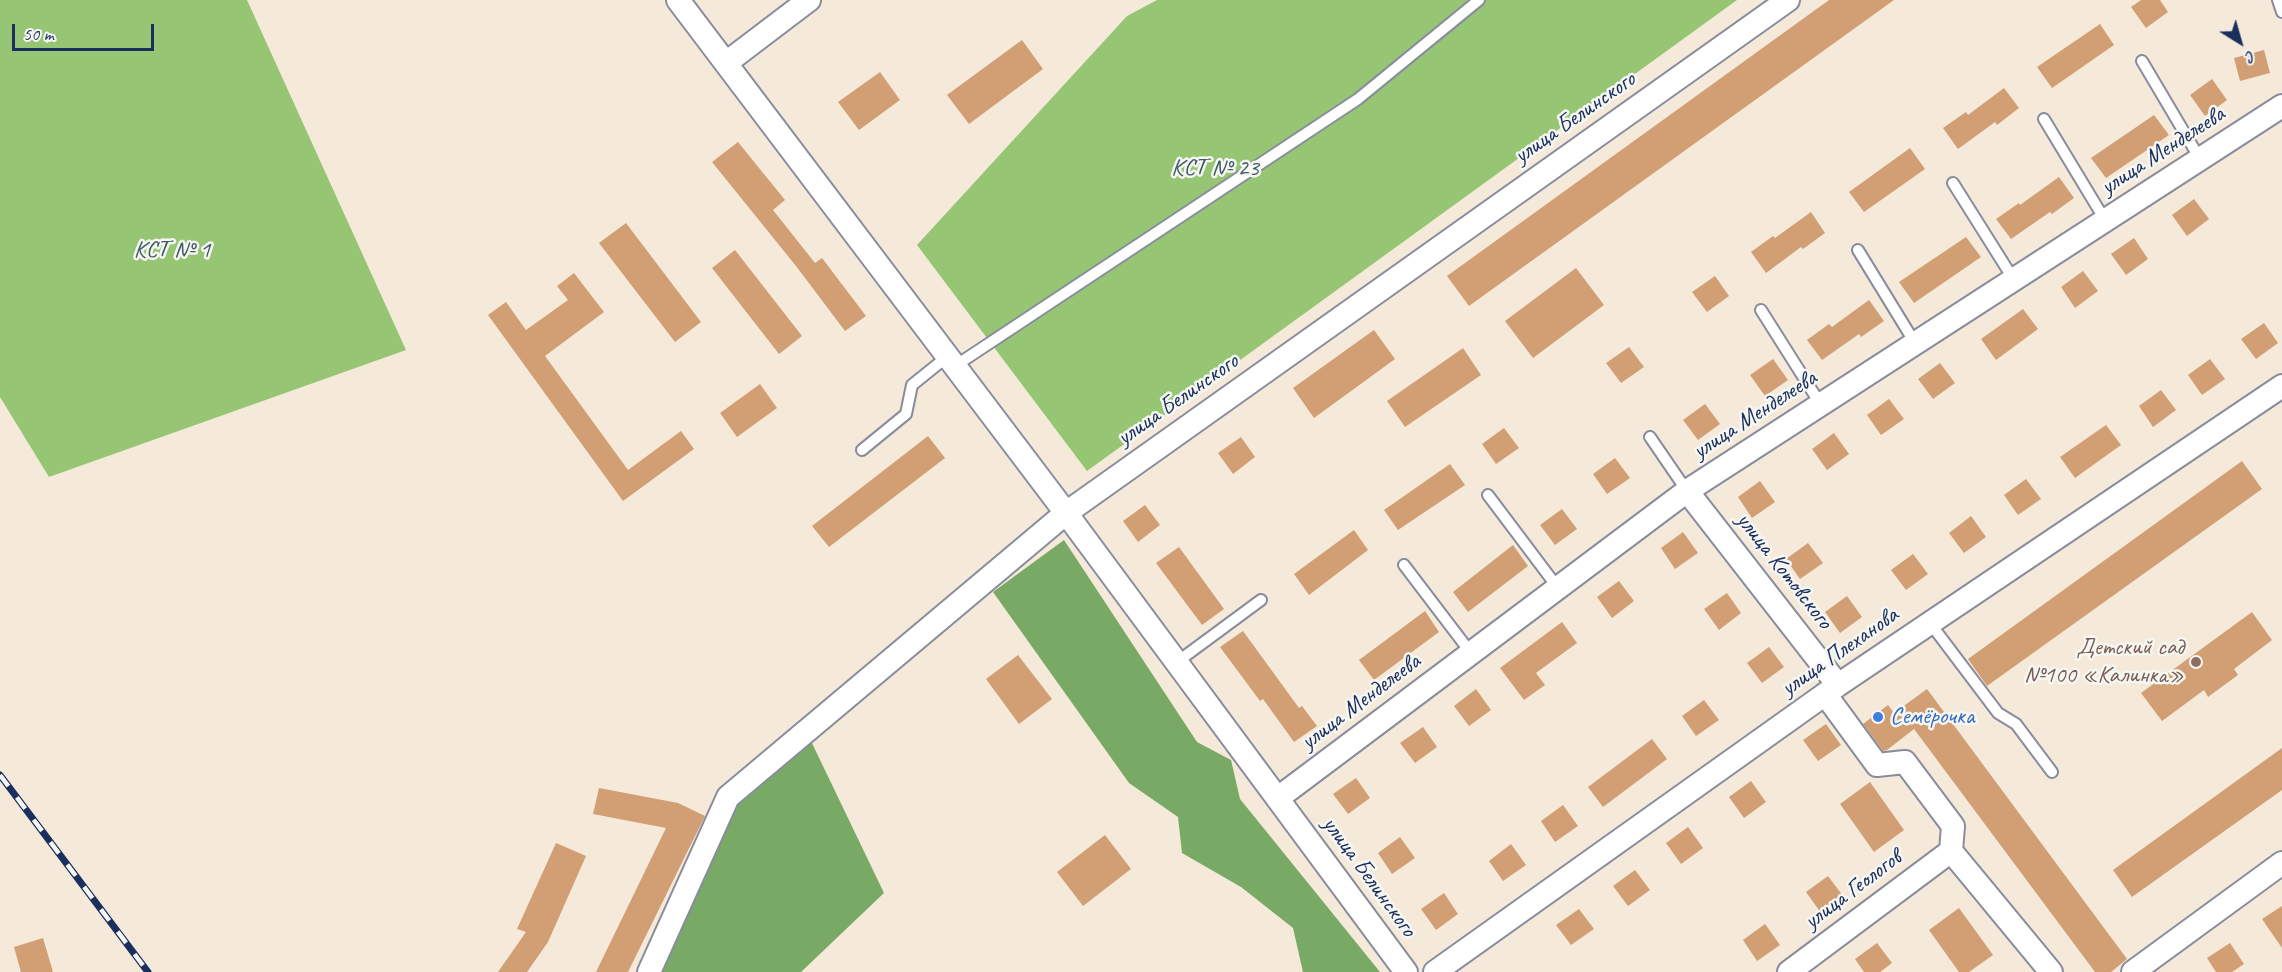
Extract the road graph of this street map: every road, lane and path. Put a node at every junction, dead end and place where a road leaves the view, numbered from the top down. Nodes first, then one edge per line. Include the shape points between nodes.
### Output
1 (678, 0) edge
2 (809, 0) edge
3 (1479, 0) edge
4 (1788, 0) edge
5 (2278, 0) edge
6 (2282, 12) edge
7 (2142, 61) dead end
8 (726, 63) junction
9 (2282, 106) edge
10 (2044, 119) dead end
11 (2200, 159) junction
12 (1953, 183) dead end
13 (2105, 220) junction
14 (1858, 250) dead end
15 (2014, 280) junction
16 (1761, 310) dead end
17 (1916, 343) junction
18 (951, 361) junction
19 (2282, 386) edge
20 (1821, 405) junction
21 (1650, 437) dead end
22 (862, 450) dead end
23 (1687, 491) junction
24 (1488, 495) dead end
25 (1066, 513) junction
26 (1404, 565) dead end
27 (1558, 588) junction
28 (1261, 600) dead end
29 (1930, 623) junction
30 (1471, 653) junction
31 (1176, 662) junction
32 (1831, 689) junction
33 (2052, 772) dead end
34 (1278, 798) junction
35 (1951, 850) junction
36 (2282, 862) edge
37 (650, 972) edge
38 (1406, 972) edge
39 (1435, 972) edge
40 (1789, 972) edge
41 (2051, 972) edge
42 (2133, 972) edge

1 - 8 street
2 - 8 street
3 - 18 lane via 1358,99
4 - 25 street, улица Белинского
5 - 6 lane
7 - 11 lane
8 - 18 street
9 - 11 street, улица Менделеева
10 - 13 lane
11 - 13 street, улица Менделеева
12 - 15 lane
13 - 15 street, улица Менделеева
14 - 17 lane
15 - 17 street, улица Менделеева
16 - 20 lane
17 - 20 street, улица Менделеева
18 - 22 lane via 912,385 906,414
18 - 25 street
19 - 29 street, улица Плеханова
20 - 23 street, улица Менделеева
21 - 23 lane
23 - 27 street, улица Менделеева
23 - 32 street, улица Котовского
24 - 27 lane
25 - 31 street, улица Белинского
25 - 37 street via 728,797
26 - 30 lane
27 - 30 street, улица Менделеева
28 - 31 lane
29 - 32 street, улица Плеханова
29 - 33 lane via 1998,713 2016,724
30 - 34 street, улица Менделеева
31 - 34 street, улица Белинского
32 - 35 street, улица Котовского via 1877,765 1905,762 1922,782 1953,826
32 - 39 street, улица Плеханова
34 - 38 street, улица Белинского
35 - 40 street, улица Геологов
35 - 41 street
36 - 42 street

